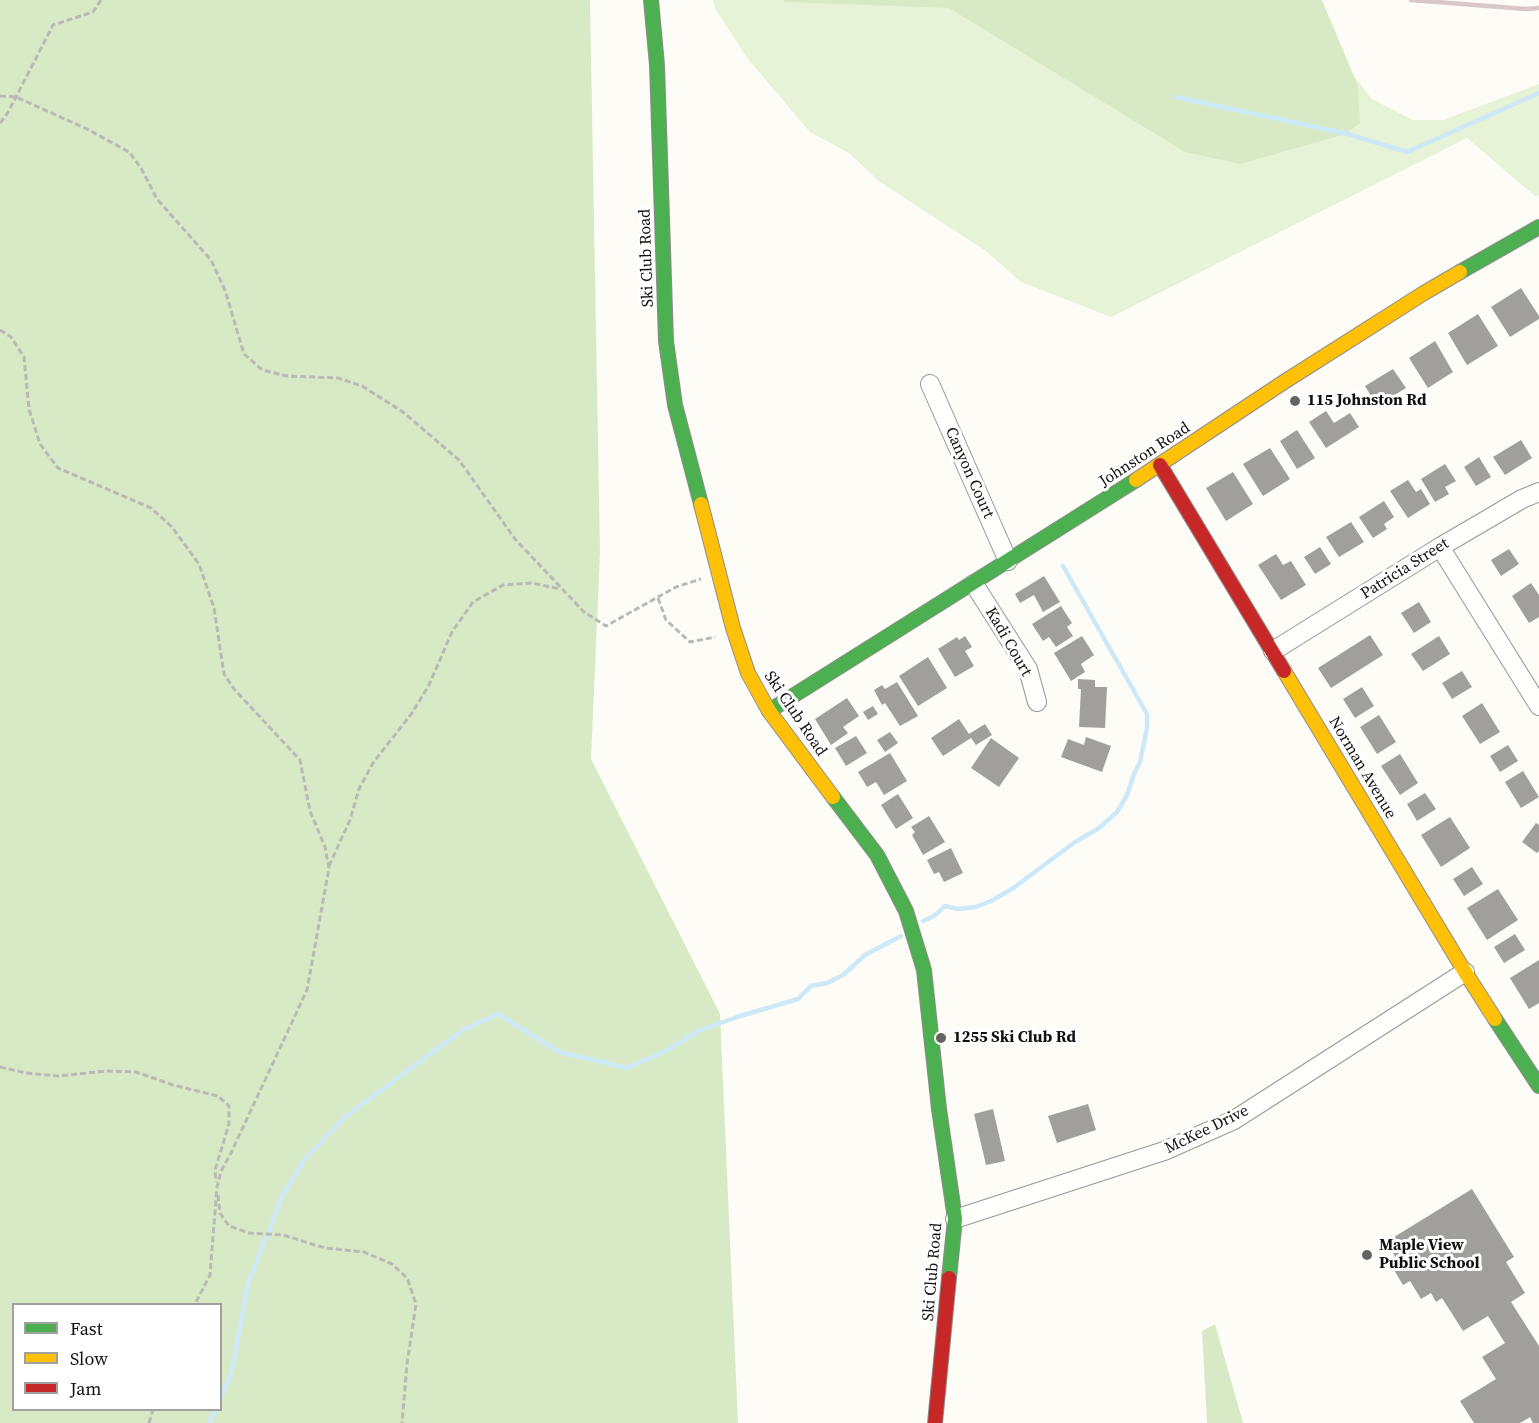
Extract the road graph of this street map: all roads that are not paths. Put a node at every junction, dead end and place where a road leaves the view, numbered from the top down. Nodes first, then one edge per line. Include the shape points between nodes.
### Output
1 (651, 0) edge
2 (1539, 227) edge
3 (930, 384) dead end
4 (1160, 465) junction
5 (1539, 492) edge
6 (1440, 547) junction
7 (1008, 561) junction
8 (974, 584) junction
9 (1273, 651) junction
10 (1037, 702) dead end
11 (1539, 706) edge
12 (770, 711) junction
13 (1466, 972) junction
14 (1539, 1086) edge
15 (955, 1219) junction
16 (935, 1423) edge

1 - 12 street, Ski Club Road via 657,65 666,341 675,405 733,628 748,673
2 - 4 street, Johnston Road via 1404,305
3 - 7 street, Canyon Court
4 - 7 street, Johnston Road
4 - 9 street, Norman Avenue
5 - 6 street, Patricia Street
6 - 9 street, Patricia Street
6 - 11 street
7 - 8 street, Johnston Road
8 - 10 street, Kadi Court via 1028,669
8 - 12 street, Johnston Road
9 - 13 street, Norman Avenue
12 - 15 street, Ski Club Road via 877,855 906,911 924,970
13 - 14 street, Norman Avenue
13 - 15 street, McKee Drive via 1234,1120 1164,1151
15 - 16 street, Ski Club Road

